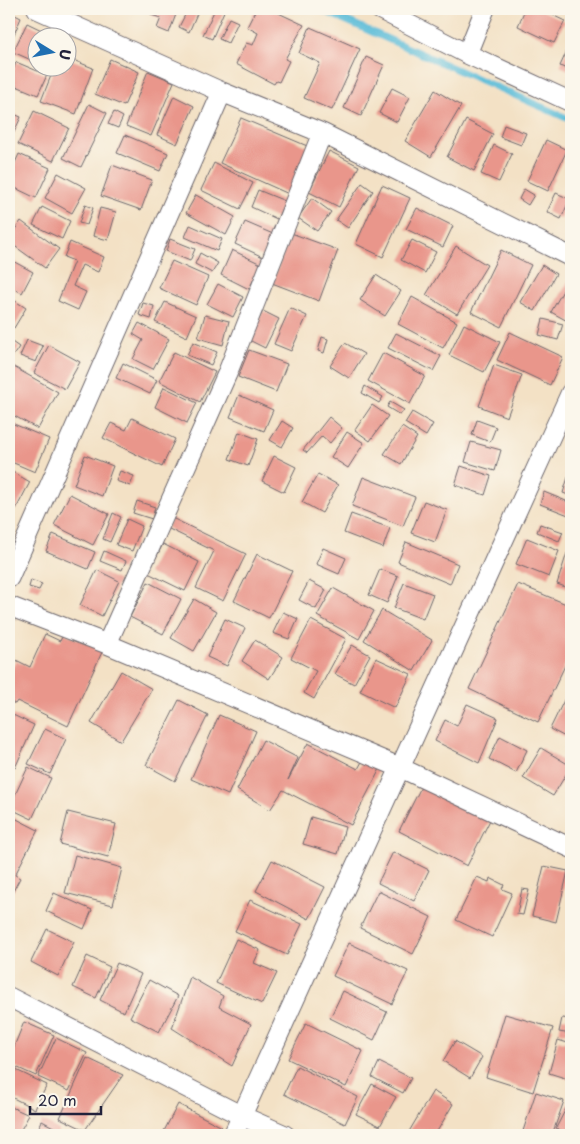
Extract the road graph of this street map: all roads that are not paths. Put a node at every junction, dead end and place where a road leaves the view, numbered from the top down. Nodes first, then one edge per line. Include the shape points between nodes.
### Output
1 (37, 9) edge
2 (380, 9) edge
3 (485, 9) edge
4 (467, 54) junction
5 (222, 92) junction
6 (571, 102) edge
7 (322, 133) junction
8 (571, 257) edge
9 (571, 392) edge
10 (9, 578) edge
11 (9, 606) edge
12 (107, 644) junction
13 (401, 768) junction
14 (571, 848) edge
15 (9, 997) edge
16 (242, 1116) junction
17 (233, 1135) edge
18 (285, 1135) edge

1 - 5 street
2 - 4 street
3 - 4 street
4 - 6 street
5 - 7 street
5 - 10 street
7 - 8 street
7 - 12 street via 227,374
9 - 13 street
11 - 12 street
12 - 13 street
13 - 14 street
13 - 16 street
15 - 16 street
16 - 17 street
16 - 18 street

